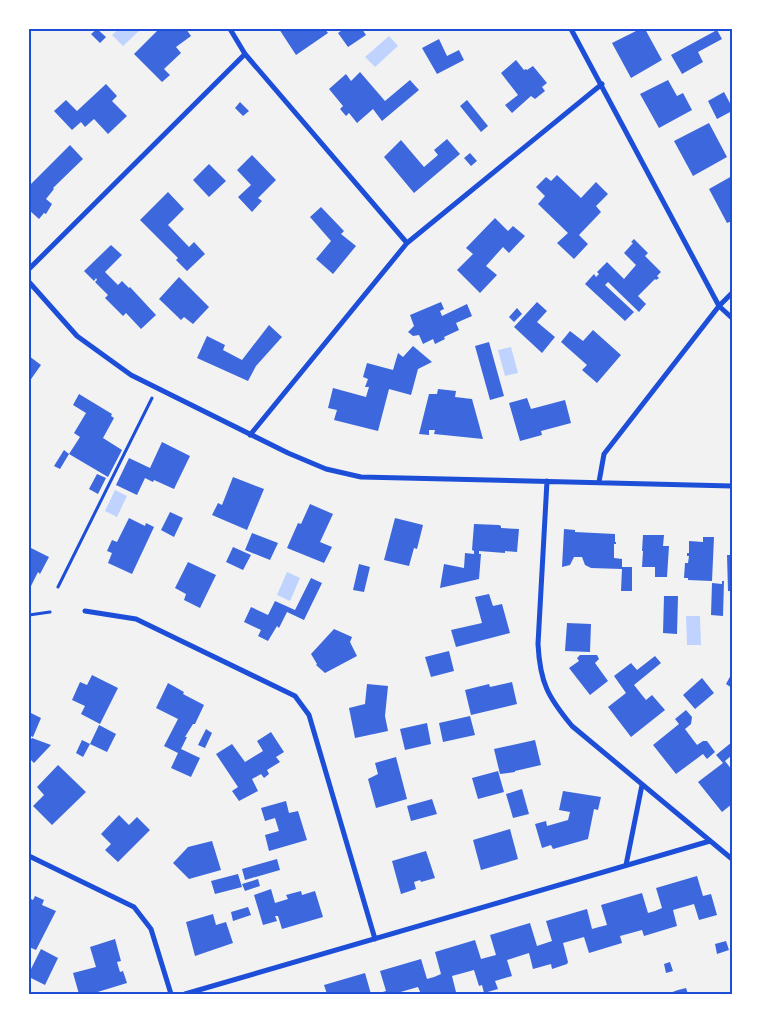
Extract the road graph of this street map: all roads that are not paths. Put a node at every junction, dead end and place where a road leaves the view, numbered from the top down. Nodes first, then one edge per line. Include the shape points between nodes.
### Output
1 (230, 29) edge
2 (572, 29) edge
3 (245, 54) junction
4 (602, 84) junction
5 (407, 243) junction
6 (29, 269) edge
7 (29, 282) edge
8 (732, 293) edge
9 (719, 306) junction
10 (732, 318) edge
11 (250, 435) junction
12 (547, 480) junction
13 (599, 482) junction
14 (732, 486) edge
15 (85, 611) dead end
16 (642, 785) junction
17 (710, 841) junction
18 (29, 856) edge
19 (732, 859) edge
20 (626, 865) junction
21 (375, 939) junction
22 (171, 994) edge
23 (185, 994) edge

1 - 3 street
2 - 4 street
3 - 5 street
3 - 6 street
4 - 5 street
4 - 9 street
5 - 11 street
7 - 11 street via 77,336 131,375
8 - 9 street
9 - 10 street
9 - 13 street via 604,454
11 - 12 street via 326,469 350,476
12 - 13 street
12 - 16 street via 538,644 545,688 554,705 572,726
13 - 14 street
15 - 21 street via 136,619 295,696 309,715
16 - 17 street
16 - 20 street
17 - 19 street
17 - 20 street
18 - 22 street via 134,907 151,929
20 - 21 street
21 - 23 street

